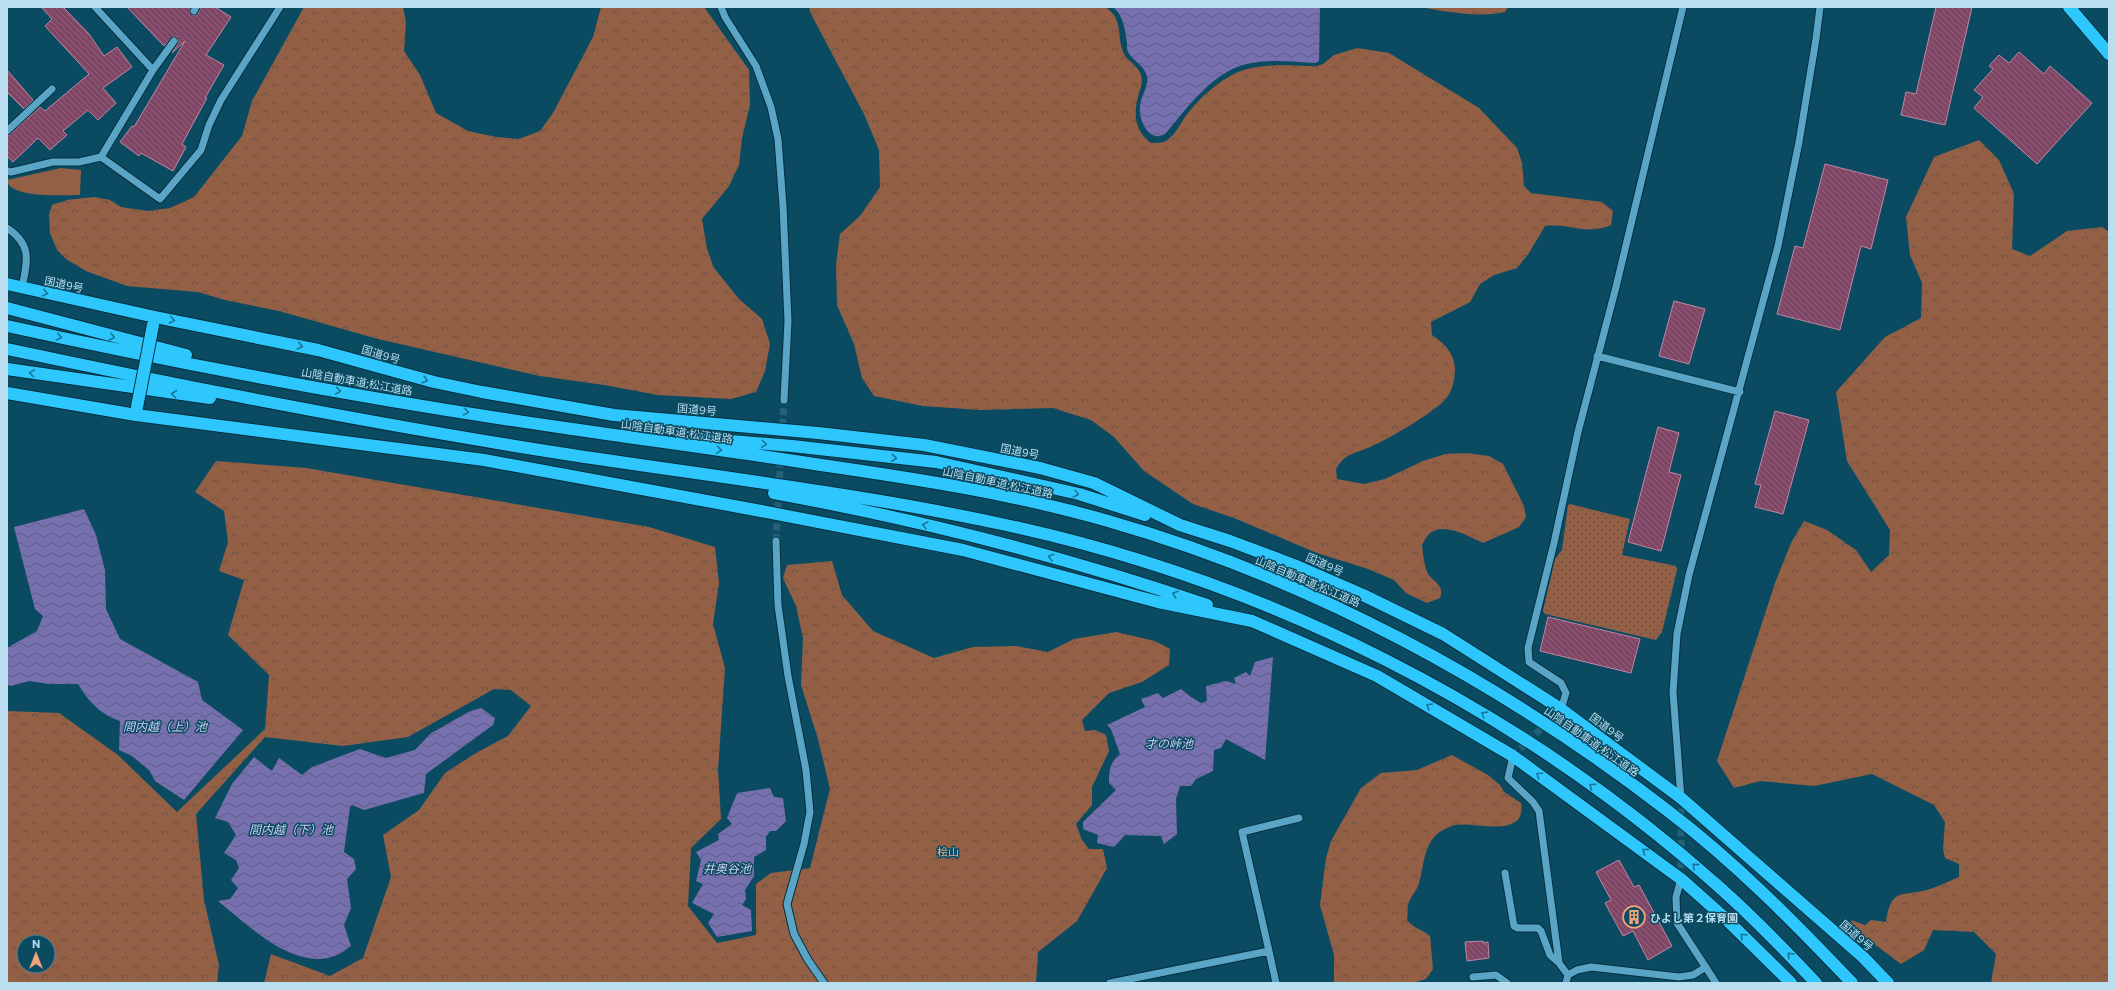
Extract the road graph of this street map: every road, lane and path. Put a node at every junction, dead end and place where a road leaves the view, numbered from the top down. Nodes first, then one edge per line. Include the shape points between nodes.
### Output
1 (95, 7) edge
2 (280, 7) edge
3 (721, 7) edge
4 (1683, 7) edge
5 (1820, 7) edge
6 (2069, 7) edge
7 (174, 41) dead end
8 (2109, 54) edge
9 (153, 70) junction
10 (52, 89) dead end
11 (7, 131) edge
12 (101, 157) junction
13 (7, 171) edge
14 (7, 228) edge
15 (7, 284) edge
16 (22, 288) junction
17 (7, 308) edge
18 (154, 321) junction
19 (7, 326) edge
20 (7, 349) edge
21 (1597, 356) junction
22 (7, 369) edge
23 (315, 387) junction
24 (1740, 392) junction
25 (7, 393) edge
26 (784, 400) tunnel mouth
27 (137, 411) junction
28 (310, 411) junction
29 (558, 427) junction
30 (556, 452) junction
31 (1180, 525) junction
32 (776, 541) tunnel mouth
33 (1252, 620) junction
34 (1561, 709) junction
35 (1513, 756) junction
36 (1681, 798) junction
37 (1299, 818) dead end
38 (1505, 873) dead end
39 (1682, 879) junction
40 (1269, 951) junction
41 (1559, 963) junction
42 (1706, 967) junction
43 (1568, 975) junction
44 (1473, 976) dead end
45 (824, 983) edge
46 (1110, 983) edge
47 (1276, 983) edge
48 (1507, 983) edge
49 (1566, 983) edge
50 (1716, 983) edge
51 (1791, 983) edge
52 (1816, 983) edge
53 (1852, 983) edge
54 (1888, 983) edge

1 - 9 street
2 - 12 street via 222,100 209,125 201,150 160,199
3 - 26 street via 756,66 771,107 778,139 784,206 788,321
4 - 21 street via 1659,113
5 - 24 street via 1800,135 1778,246
6 - 8 highway
7 - 9 street
9 - 12 street
10 - 11 street
12 - 13 street
14 - 16 street via 19,238 26,251 27,261
15 - 16 highway, 国道9号
16 -> 18 highway, 国道9号
17 -> 23 highway
18 - 27 highway, bridge
18 -> 31 highway, 国道9号 via 318,350 440,384 614,415 924,445 1032,466 1094,483
19 -> 23 highway, 山陰自動車道;松江道路
20 - 28 highway
21 - 24 street
21 - 34 street via 1528,648 1529,662 1561,684 1566,693
28 -> 22 highway via 121,387
23 -> 29 highway, 山陰自動車道;松江道路
24 - 36 street via 1689,575 1677,634 1673,692
25 - 27 highway
27 - 33 highway via 484,460 761,511 963,550 1158,602
28 - 30 highway
29 -> 31 highway via 792,446 936,462 1079,494
29 -> 53 highway, 山陰自動車道;松江道路 via 913,478 1014,497 1109,522 1197,550 1284,583 1372,624 1457,670 1532,715 1602,763 1671,813 1736,869 1798,926
33 -> 30 highway via 1083,566 896,518
52 -> 30 highway via 1719,886 1658,835 1519,735 1445,690 1365,648 1277,610 1190,577 1103,550 1010,526 910,506
31 - 34 highway, 国道9号 via 1294,564 1364,595 1443,634
32 - 45 street via 778,605 788,676 806,770 810,812 787,904 794,934
35 -> 33 highway via 1377,676
34 - 36 highway, 国道9号
39 -> 35 highway
35 - 41 street via 1508,778 1539,811
36 - 54 highway, 国道9号 via 1863,957
37 - 40 street via 1242,832
38 - 41 street via 1514,926 1541,930 1550,955
39 - 42 street via 1676,897 1677,923
51 -> 39 highway
40 - 46 street
40 - 47 street
41 - 43 street
42 - 43 street via 1687,977 1591,967
42 - 50 street
43 - 49 street
44 - 48 street via 1496,975

